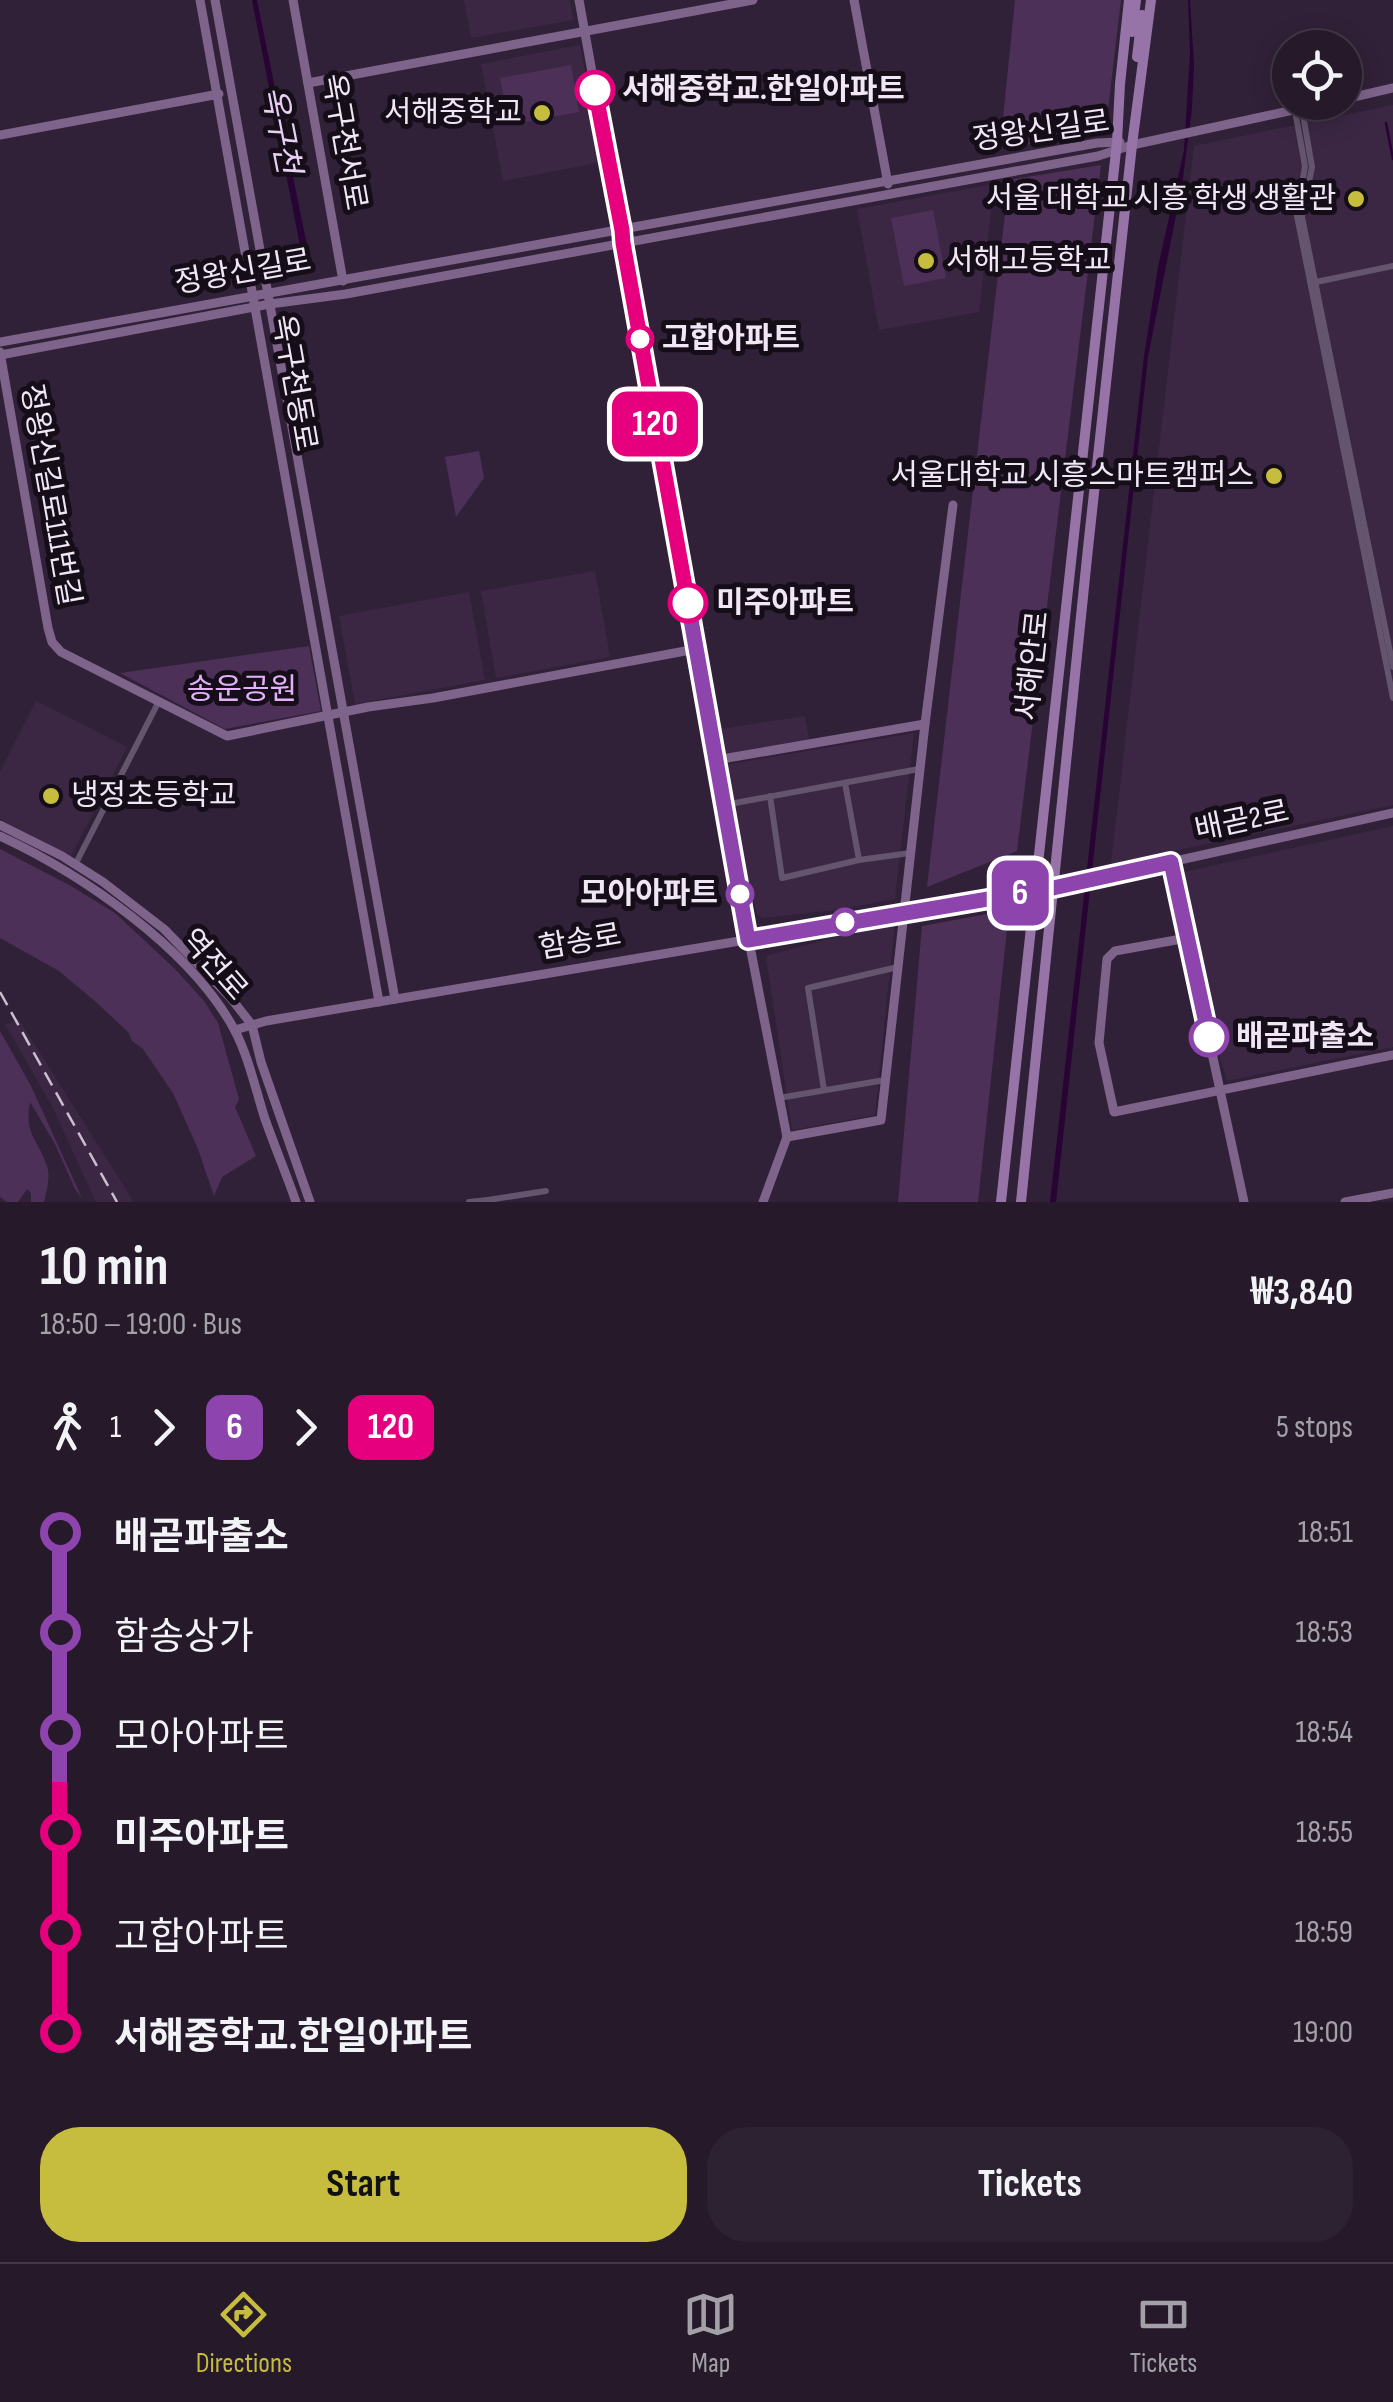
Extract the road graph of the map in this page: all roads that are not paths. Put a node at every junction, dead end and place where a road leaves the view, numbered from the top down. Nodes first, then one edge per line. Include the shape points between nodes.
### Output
1 (200, 0) edge
2 (215, 0) edge
3 (293, 0) edge
4 (579, 0) edge
5 (753, 0) edge
6 (854, 0) edge
7 (1140, 0) edge
8 (585, 31) junction
9 (1135, 41) junction
10 (308, 82) junction
11 (1393, 88) edge
12 (231, 92) junction
13 (217, 94) junction
14 (1362, 95) edge
15 (1272, 116) edge
16 (1300, 120) edge
17 (0, 134) edge
18 (1133, 142) junction
19 (1116, 144) junction
20 (887, 182) junction
21 (890, 194) junction
22 (622, 230) junction
23 (623, 243) junction
24 (1393, 266) edge
25 (342, 280) junction
26 (1313, 282) junction
27 (346, 294) junction
28 (253, 295) junction
29 (269, 298) junction
30 (255, 307) junction
31 (0, 342) edge
32 (0, 354) edge
33 (953, 505) dead end
34 (696, 649) junction
35 (1393, 666) edge
36 (1393, 698) edge
37 (159, 701) junction
38 (344, 714) junction
39 (328, 717) junction
40 (924, 724) junction
41 (716, 760) junction
42 (920, 769) junction
43 (845, 783) junction
44 (115, 787) junction
45 (130, 796) dead end
46 (770, 796) junction
47 (724, 805) junction
48 (1393, 813) edge
49 (0, 826) edge
50 (0, 836) edge
51 (910, 853) junction
52 (859, 860) junction
53 (1171, 862) junction
54 (75, 865) junction
55 (1053, 888) junction
56 (1034, 891) junction
57 (904, 912) junction
58 (1187, 938) junction
59 (748, 940) junction
60 (898, 967) junction
61 (395, 999) junction
62 (379, 1002) junction
63 (252, 1025) junction
64 (235, 1030) junction
65 (1393, 1055) edge
66 (886, 1080) junction
67 (824, 1090) junction
68 (1220, 1090) junction
69 (779, 1098) junction
70 (786, 1136) junction
71 (546, 1192) dead end
72 (1393, 1193) edge
73 (489, 1201) edge
74 (296, 1202) edge
75 (310, 1202) edge
76 (469, 1202) edge
77 (763, 1202) edge
78 (1002, 1202) edge
79 (1022, 1202) edge
80 (1244, 1202) edge
81 (1346, 1202) edge

1 - 13 street, 옥구천동로
2 - 12 street, 옥구천동로
3 - 10 street, 옥구천서로
4 - 8 street
5 - 8 street
6 - 20 street
7 - 9 main road
7 - 18 main road, 서해안로
7 - 19 main road, 서해안로
8 - 10 street
8 - 22 street
9 - 18 main road, 서해안로
9 - 19 main road, 서해안로
10 - 25 street, 옥구천서로
11 - 14 street
12 - 13 street
12 - 29 street, 옥구천동로
13 - 17 street
13 - 28 street, 옥구천동로
15 - 18 street
16 - 26 street via 1305,166 1296,216
18 - 19 street, 정왕신길로
18 - 55 main road, 서해안로
19 - 20 street, 정왕신길로
19 - 21 street, 정왕신길로
19 - 56 main road, 서해안로
20 - 21 street
20 - 22 street, 정왕신길로
21 - 23 street, 정왕신길로
22 - 23 street
22 - 25 street, 정왕신길로
23 - 27 street, 정왕신길로
23 - 34 street
24 - 26 street
25 - 27 street, 옥구천서로
25 - 29 street, 정왕신길로
26 - 35 street
26 - 36 street
27 - 29 street, 정왕신길로
28 - 29 street, 정왕신길로
28 - 30 street, 옥구천동로
28 - 31 street, 정왕신길로
29 - 30 street, 정왕신길로
29 - 38 street, 옥구천동로
30 - 32 street, 정왕신길로
30 - 39 street, 옥구천동로
32 - 37 street, 정왕신길로111번길 via 52,642
33 - 40 street
34 - 38 street
34 - 41 street
37 - 39 street, 정왕신길로111번길 via 227,736
37 - 44 street
38 - 39 street
38 - 61 street, 옥구천동로
39 - 62 street, 옥구천동로
40 - 41 street
40 - 42 street
41 - 47 street
42 - 43 street
42 - 51 street
43 - 46 street
43 - 52 street
44 - 45 street
44 - 54 street
46 - 47 street
46 - 52 street via 782,878
47 - 59 street
48 - 53 street, 배곧2로
49 - 54 street, 역전로
50 - 64 street, 역전로 via 131,916 210,992
51 - 52 street
51 - 57 street
53 - 55 street, 배곧2로
53 - 58 street
54 - 63 street, 역전로 via 164,928
55 - 56 street, 함송로
55 - 79 main road, 서해안로
56 - 57 street, 함송로
56 - 78 main road, 서해안로
57 - 59 street, 함송로
57 - 60 street
58 - 68 street
58 - 68 street via 1115,951 1107,960 1099,1043 1114,1112
59 - 61 street, 함송로
59 - 69 street
60 - 66 street
60 - 67 street via 808,988
61 - 62 street, 함송로
62 - 63 street, 함송로
63 - 64 street, 함송로
63 - 75 street, 역전로
64 - 74 street, 역전로
65 - 68 street
66 - 67 street
66 - 70 street via 881,1120
67 - 69 street
68 - 80 street
69 - 70 street
70 - 77 street
71 - 73 street
72 - 81 street
73 - 76 street

